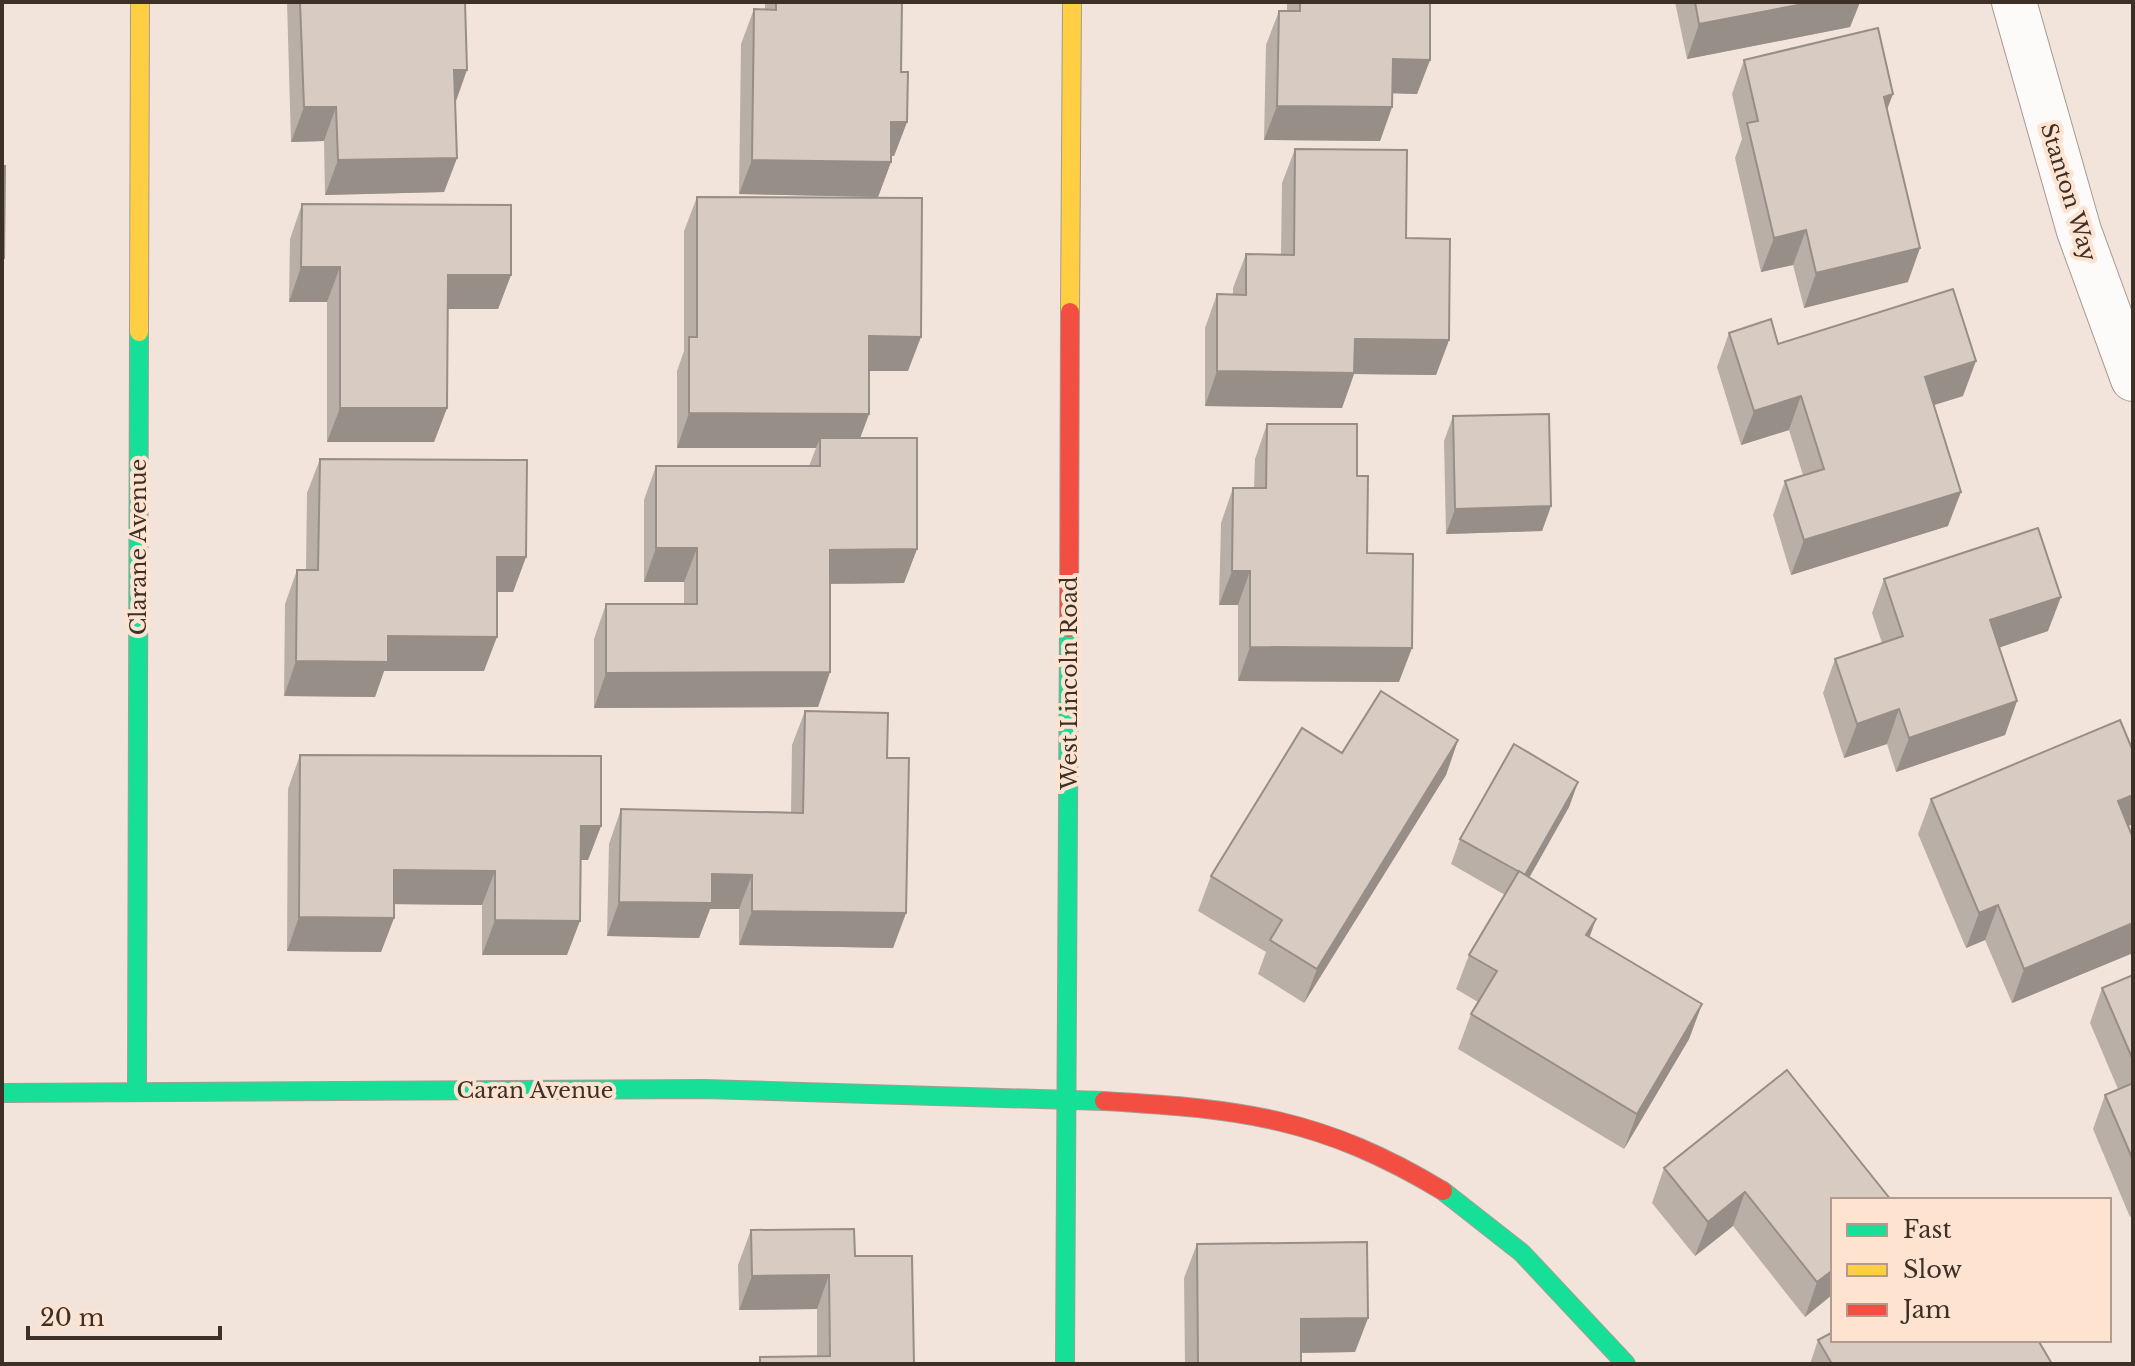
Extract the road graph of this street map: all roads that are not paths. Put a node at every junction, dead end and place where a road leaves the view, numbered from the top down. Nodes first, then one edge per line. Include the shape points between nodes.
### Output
1 (140, 2) edge
2 (1072, 2) edge
3 (2014, 2) edge
4 (2133, 379) edge
5 (137, 1092) junction
6 (2, 1093) edge
7 (1068, 1098) junction
8 (1065, 1364) edge
9 (1626, 1364) edge

1 - 5 street, Clarane Avenue
2 - 7 street, West Lincoln Road
3 - 4 street, Stanton Way via 2079,231
5 - 6 street, Caran Avenue
5 - 7 street, Caran Avenue via 799,1088
7 - 8 street, West Lincoln Road
7 - 9 street, Caran Avenue via 1236,1109 1309,1127 1378,1155 1444,1190 1513,1240

